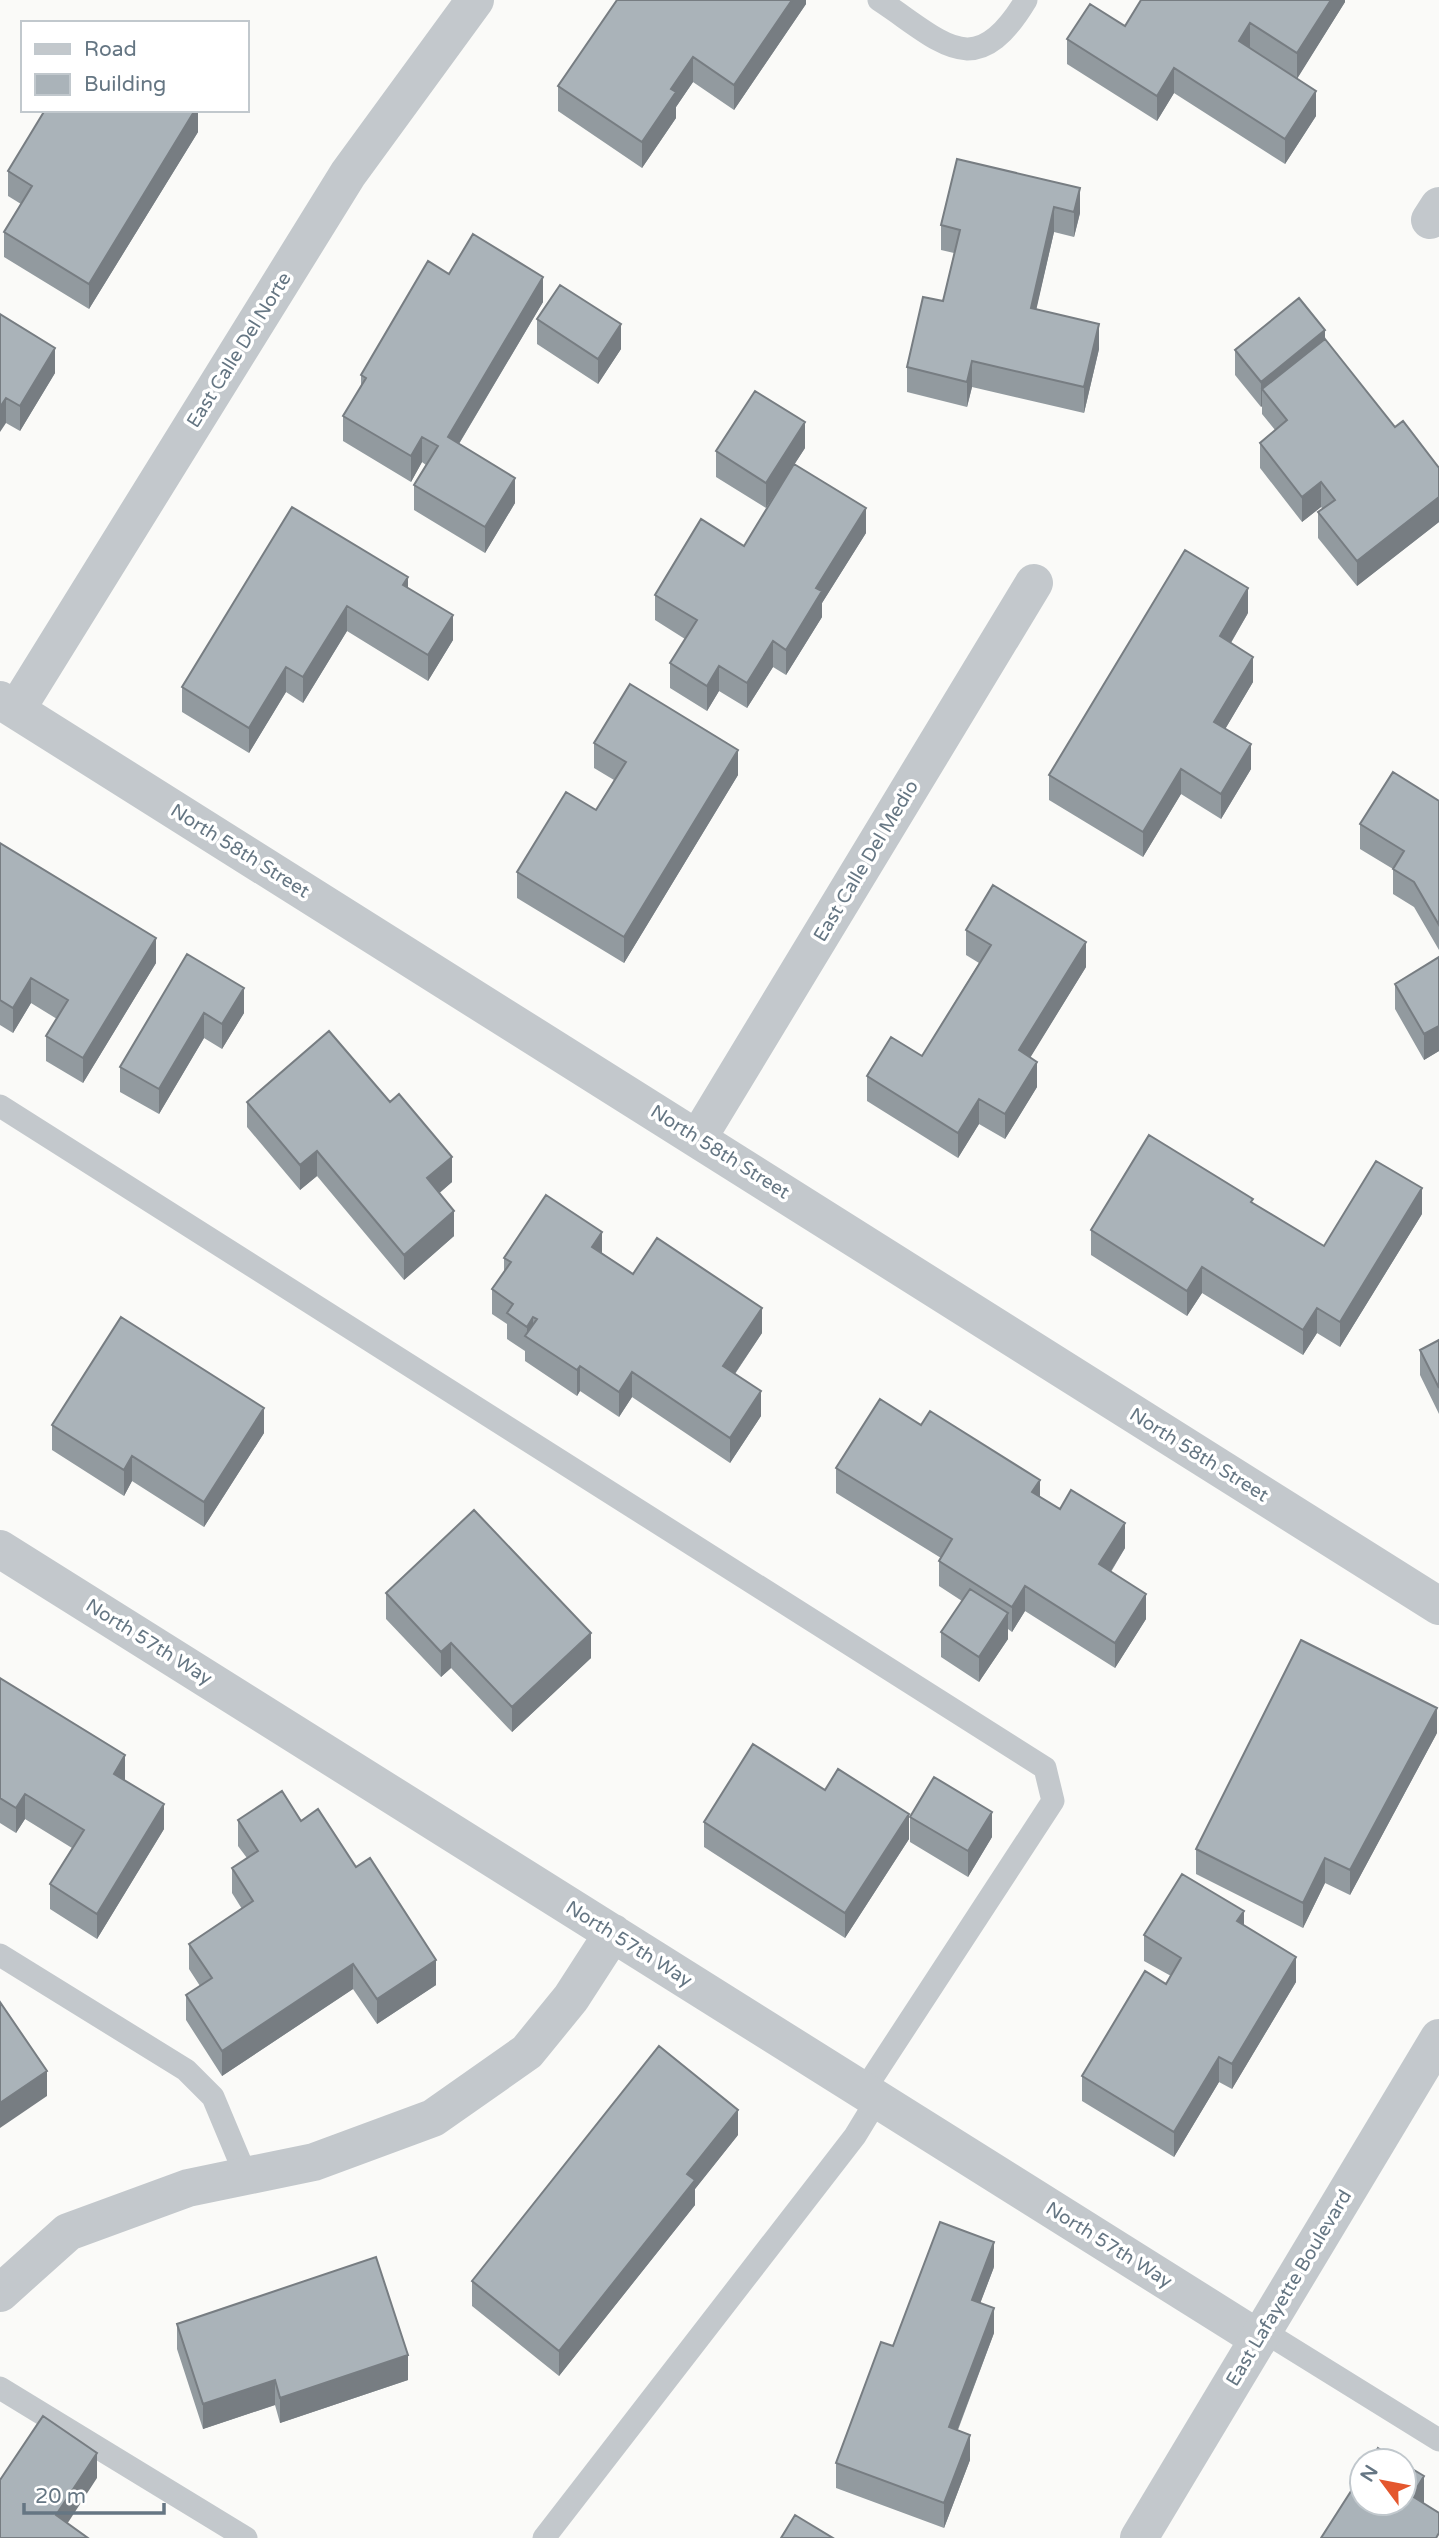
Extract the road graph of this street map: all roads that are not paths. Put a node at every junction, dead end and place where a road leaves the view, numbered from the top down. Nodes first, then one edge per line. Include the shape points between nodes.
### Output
1 (475, 0) edge
2 (879, 0) edge
3 (1026, 0) edge
4 (1034, 583) dead end
5 (8, 705) edge
6 (0, 1106) edge
7 (698, 1139) junction
8 (0, 1549) edge
9 (1439, 1606) edge
10 (613, 1933) junction
11 (0, 1955) edge
12 (1439, 2038) edge
13 (870, 2096) junction
14 (246, 2176) junction
15 (0, 2293) edge
16 (1261, 2335) junction
17 (0, 2388) edge
18 (1439, 2440) edge
19 (246, 2538) edge
20 (544, 2538) edge
21 (1139, 2538) edge

1 - 5 street, East Calle Del Norte via 348,174
2 - 3 lane via 948,45 972,51 990,45 1011,26
4 - 7 street, East Calle Del Medio
5 - 7 street, North 58th Street
6 - 13 lane via 1045,1768 1053,1801
7 - 9 street, North 58th Street
8 - 10 street, North 57th Way
10 - 13 street, North 57th Way
10 - 14 street via 571,1998 527,2052 433,2118 314,2162
11 - 14 lane via 186,2070 213,2097
12 - 16 street, East Lafayette Boulevard
13 - 16 street, North 57th Way
13 - 20 lane via 855,2136
14 - 15 street via 188,2188 68,2232
16 - 18 lane
16 - 21 street, East Lafayette Boulevard
17 - 19 lane

